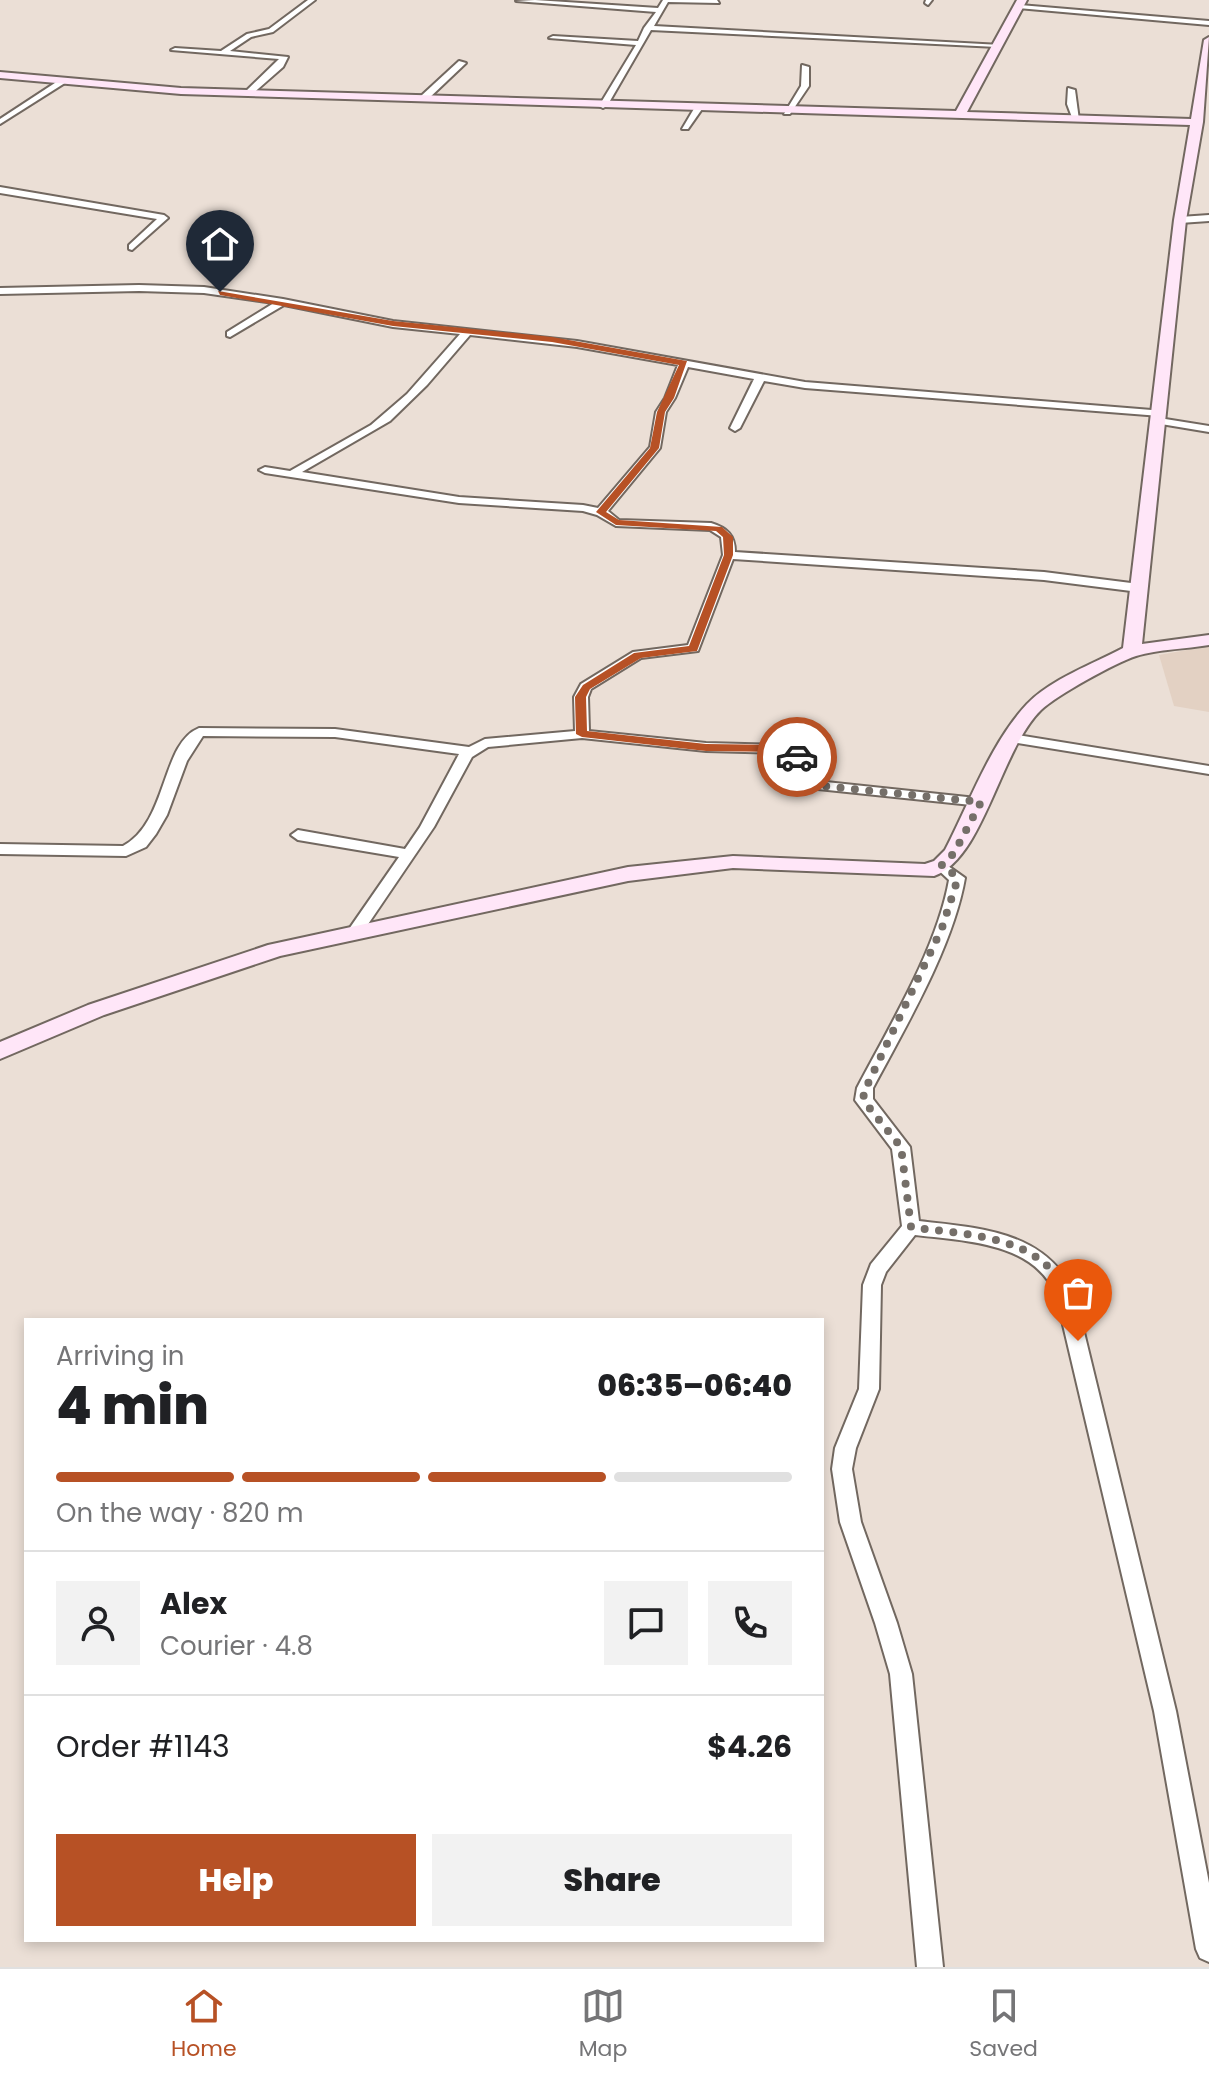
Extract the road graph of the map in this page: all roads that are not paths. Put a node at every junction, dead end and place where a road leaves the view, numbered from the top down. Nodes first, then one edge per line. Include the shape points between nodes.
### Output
1 (312, 0) edge
2 (667, 0) edge
3 (519, 1) edge
4 (717, 2) dead end
5 (1021, 4) edge
6 (660, 10) junction
7 (1209, 23) edge
8 (647, 28) junction
9 (553, 38) dead end
10 (1209, 40) edge
11 (641, 43) junction
12 (997, 45) junction
13 (175, 50) dead end
14 (223, 53) junction
15 (462, 63) dead end
16 (805, 67) dead end
17 (0, 75) edge
18 (64, 81) junction
19 (1071, 90) dead end
20 (248, 93) junction
21 (424, 98) junction
22 (603, 106) junction
23 (698, 109) junction
24 (787, 112) junction
25 (960, 114) junction
26 (1076, 118) junction
27 (0, 122) edge
28 (1198, 122) junction
29 (685, 127) dead end
30 (0, 190) edge
31 (1209, 218) edge
32 (1180, 220) junction
33 (132, 247) dead end
34 (0, 291) edge
35 (283, 302) junction
36 (467, 332) junction
37 (230, 334) dead end
38 (684, 363) junction
39 (760, 378) junction
40 (1159, 417) junction
41 (735, 428) dead end
42 (1209, 429) edge
43 (265, 470) dead end
44 (293, 474) junction
45 (601, 512) junction
46 (729, 555) junction
47 (1139, 588) junction
48 (1209, 640) edge
49 (1132, 651) junction
50 (582, 734) junction
51 (1011, 738) junction
52 (470, 751) junction
53 (1209, 770) edge
54 (981, 802) junction
55 (298, 835) dead end
56 (0, 849) edge
57 (409, 854) junction
58 (941, 866) junction
59 (355, 932) junction
60 (0, 1051) edge
61 (911, 1227) junction
62 (1209, 1949) edge
63 (930, 1967) edge

1 - 14 street via 271,31 250,34
2 - 4 street
2 - 6 street
3 - 6 street
5 - 7 street
5 - 12 street
6 - 8 street
8 - 11 street
8 - 12 street
9 - 11 street
10 - 28 street
11 - 22 street
12 - 25 street
13 - 14 street
14 - 20 street via 284,57
15 - 21 street
16 - 24 street via 805,86
17 - 18 street
18 - 20 street
18 - 27 street
19 - 26 street
20 - 21 street
21 - 22 street
22 - 23 street
23 - 24 street
23 - 29 street
24 - 25 street
25 - 26 street
26 - 28 street
28 - 32 street
30 - 33 street via 164,218
31 - 32 street
32 - 40 street
34 - 35 street via 173,288
35 - 36 street via 393,324
35 - 37 street
36 - 38 street via 552,340
36 - 44 street via 378,424
38 - 39 street
38 - 45 street via 661,412 655,448
39 - 40 street
39 - 41 street
40 - 42 street
40 - 47 street
43 - 44 street
44 - 45 street via 459,500
45 - 46 street via 616,523 719,529 728,537
46 - 47 street via 1044,576
46 - 50 street via 693,648 638,655 586,687 581,697
47 - 49 street
48 - 49 street
49 - 51 street via 1047,696
50 - 52 street via 485,743
50 - 54 street via 780,749 794,753 811,779 823,786
51 - 53 street
51 - 54 street
52 - 56 street via 335,733 199,732 139,846 126,851
52 - 57 street
54 - 58 street via 954,853
55 - 57 street
57 - 59 street
58 - 59 street via 917,872 777,862 674,866
58 - 61 street via 957,881 942,928 863,1094 901,1147
59 - 60 street via 198,975
61 - 62 street via 1015,1247 1038,1259 1061,1285 1165,1711
61 - 63 street via 872,1285 869,1387 865,1407 845,1443 842,1470 852,1528 901,1674

